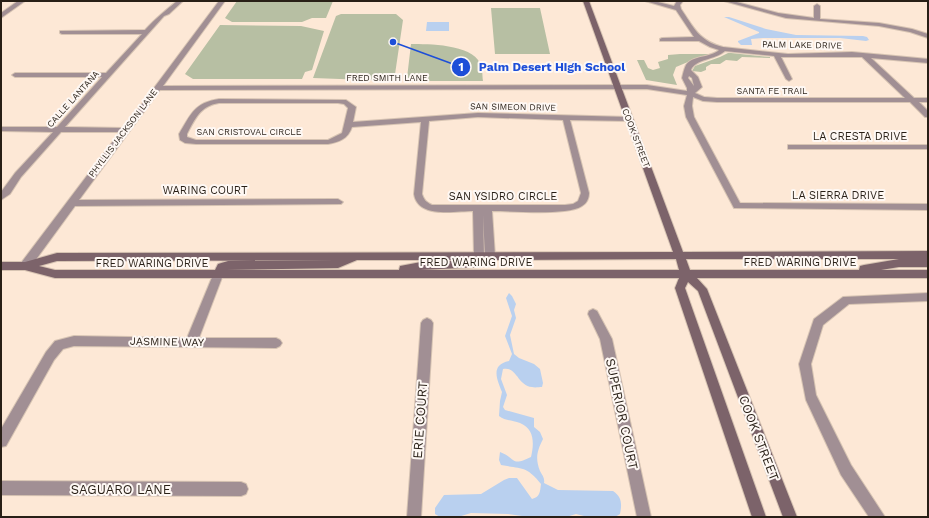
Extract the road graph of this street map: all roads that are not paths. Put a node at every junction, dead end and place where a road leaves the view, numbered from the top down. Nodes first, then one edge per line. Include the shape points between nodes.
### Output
1 (22, 1) edge
2 (171, 1) edge
3 (180, 1) edge
4 (222, 1) edge
5 (586, 1) edge
6 (648, 1) edge
7 (680, 1) edge
8 (728, 1) edge
9 (753, 1) edge
10 (817, 6) dead end
11 (751, 8) junction
12 (678, 9) junction
13 (162, 15) junction
14 (1, 16) edge
15 (817, 20) junction
16 (62, 32) dead end
17 (146, 32) junction
18 (706, 34) dead end
19 (928, 36) edge
20 (700, 39) junction
21 (662, 40) dead end
22 (725, 50) junction
23 (777, 55) junction
24 (864, 55) junction
25 (928, 61) edge
26 (691, 73) junction
27 (15, 75) dead end
28 (108, 75) junction
29 (789, 79) dead end
30 (617, 87) junction
31 (157, 88) junction
32 (691, 94) junction
33 (912, 100) junction
34 (928, 100) edge
35 (928, 115) edge
36 (566, 118) junction
37 (425, 119) junction
38 (629, 119) junction
39 (349, 125) junction
40 (1, 129) edge
41 (60, 129) junction
42 (126, 130) junction
43 (791, 147) dead end
44 (928, 147) edge
45 (1, 197) edge
46 (338, 202) dead end
47 (72, 203) junction
48 (928, 207) edge
49 (483, 209) junction
50 (928, 255) edge
51 (359, 256) junction
52 (479, 256) junction
53 (490, 256) junction
54 (681, 256) junction
55 (928, 263) edge
56 (1, 266) edge
57 (25, 266) junction
58 (384, 274) junction
59 (686, 274) junction
60 (839, 274) junction
61 (928, 274) edge
62 (218, 275) junction
63 (928, 298) edge
64 (593, 314) dead end
65 (426, 323) dead end
66 (191, 343) junction
67 (276, 343) dead end
68 (1, 441) edge
69 (1, 488) edge
70 (241, 489) dead end
71 (414, 517) edge
72 (644, 517) edge
73 (760, 517) edge
74 (790, 517) edge
75 (878, 517) edge

1 - 14 street
2 - 13 street, CALLE LANTANA via 160,12
3 - 13 street, CALLE LANTANA
4 - 31 street, PHYLLIS JACKSON LANE
5 - 30 main road, COOK STREET
6 - 12 street
7 - 12 street
8 - 11 street
9 - 11 street
10 - 15 street
11 - 15 street via 778,16
12 - 20 street, PALM LAKE DRIVE
13 - 17 street, CALLE LANTANA
15 - 19 street via 903,28
16 - 17 street
17 - 28 street, CALLE LANTANA
18 - 22 street via 712,40 727,46
20 - 21 street
20 - 22 street, PALM LAKE DRIVE
22 - 23 street, PALM LAKE DRIVE
22 - 26 street via 715,57 690,64
23 - 24 street, PALM LAKE DRIVE
23 - 29 street
24 - 25 street, PALM LAKE DRIVE
24 - 33 street
26 - 32 street via 685,78
26 - 32 street via 698,86
27 - 28 street
28 - 41 street, CALLE LANTANA
30 - 31 street, FRED SMITH LANE
30 - 32 street, SANTA FE TRAIL via 648,87
30 - 38 main road, COOK STREET
31 - 42 street, PHYLLIS JACKSON LANE
32 - 33 street, SANTA FE TRAIL via 703,99 717,100
32 - 48 street, LA SIERRA DRIVE via 687,109 693,124 737,206
33 - 34 street, SANTA FE TRAIL
33 - 35 street
36 - 37 street, SAN SIMEON DRIVE via 478,115
36 - 38 street, SAN SIMEON DRIVE
36 - 49 street, SAN YSIDRO CIRCLE via 585,193 583,202 565,208
37 - 39 street, SAN SIMEON DRIVE
37 - 49 street, SAN YSIDRO CIRCLE via 419,200 431,208
38 - 54 main road, COOK STREET
39 - 39 street, SAN CRISTOVAL CIRCLE via 352,107 346,102 218,101 203,104 198,108 182,134 188,141 196,142 328,142 344,136
40 - 41 street
41 - 42 street
41 - 45 street, CALLE LANTANA
42 - 47 street, PHYLLIS JACKSON LANE
43 - 44 street, LA CRESTA DRIVE
46 - 47 street, WARING COURT
47 - 57 street, PHYLLIS JACKSON LANE
49 - 52 street
49 - 53 street
50 - 54 main road, FRED WARING DRIVE
51 - 52 main road, FRED WARING DRIVE
51 - 57 main road, FRED WARING DRIVE via 57,257
51 - 62 main road via 338,264 228,265 222,267
52 - 53 main road, FRED WARING DRIVE
53 - 54 main road, FRED WARING DRIVE
53 - 58 main road via 489,260 481,263 421,266
54 - 59 main road, COOK STREET
55 - 60 main road via 889,264
56 - 57 main road, FRED WARING DRIVE
57 - 62 main road, FRED WARING DRIVE via 55,274
58 - 59 main road, FRED WARING DRIVE
58 - 62 main road, FRED WARING DRIVE
59 - 60 main road, FRED WARING DRIVE
59 - 73 main road, COOK STREET via 680,288
59 - 74 main road, COOK STREET via 702,289
60 - 61 main road, FRED WARING DRIVE
62 - 66 street
63 - 75 street via 847,300 818,322 805,364 810,396 846,470
64 - 72 street, SUPERIOR COURT via 606,339
65 - 71 street, ERIE COURT
66 - 67 street, JASMINE WAY
66 - 68 street, JASMINE WAY via 74,341 59,345 50,356
69 - 70 street, SAGUARO LANE

